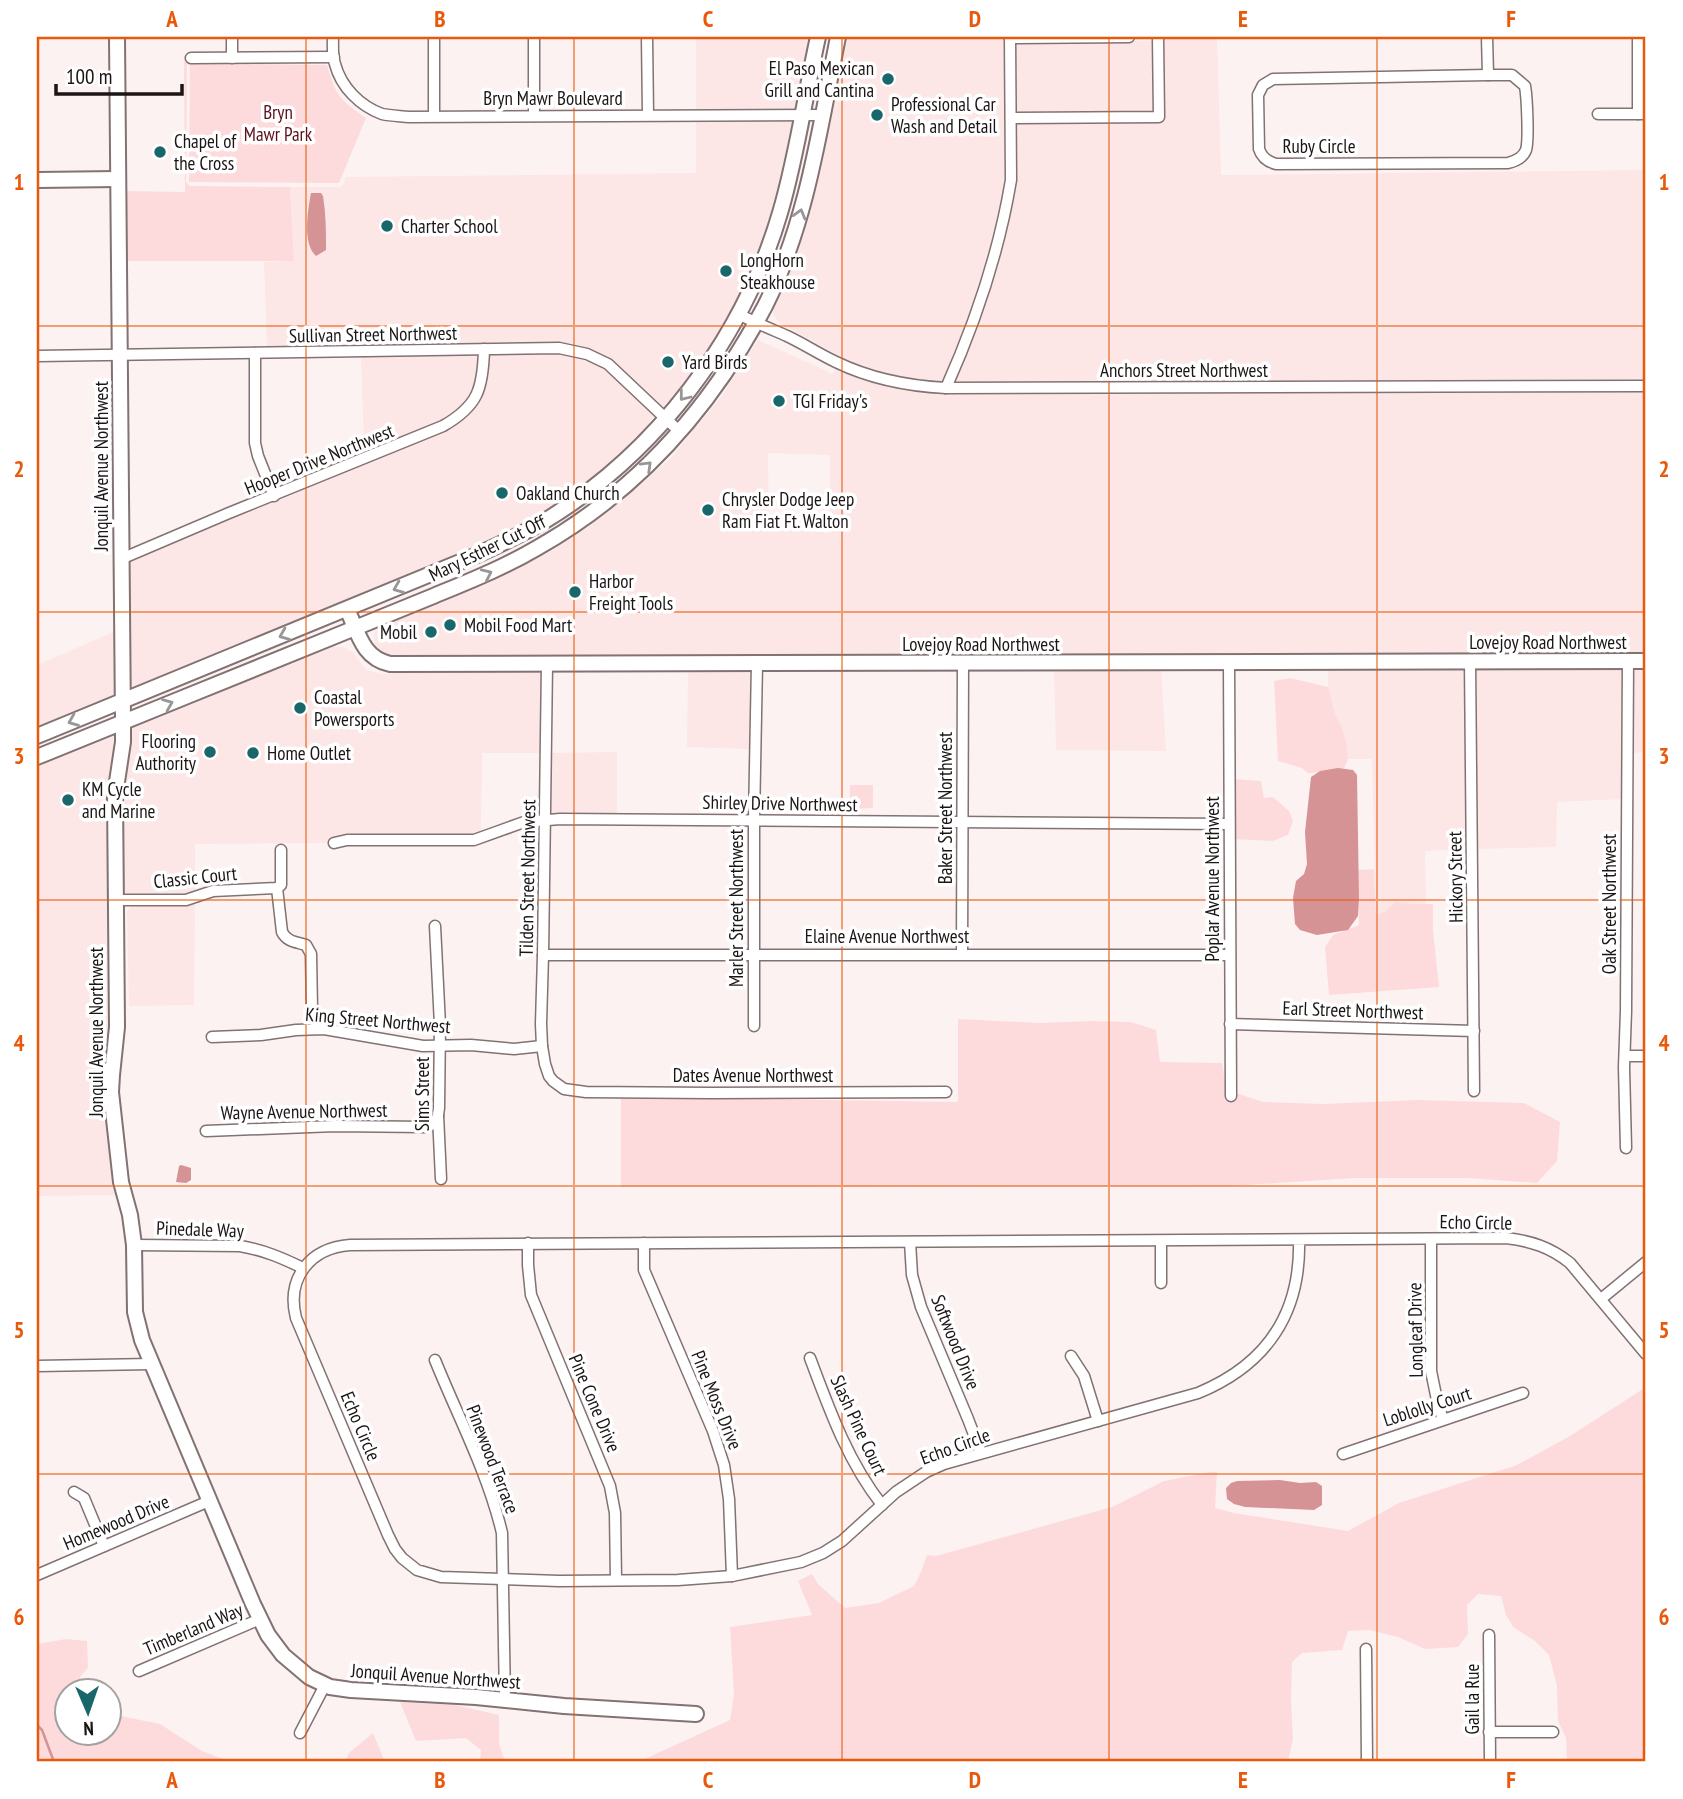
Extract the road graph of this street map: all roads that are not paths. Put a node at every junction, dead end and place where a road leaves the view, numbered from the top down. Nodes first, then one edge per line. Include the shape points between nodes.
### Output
1 (117, 37) edge
2 (232, 37) edge
3 (333, 37) edge
4 (434, 37) edge
5 (534, 37) edge
6 (647, 37) edge
7 (818, 37) edge
8 (838, 37) edge
9 (1010, 37) edge
10 (1129, 37) edge
11 (1158, 37) edge
12 (1487, 37) edge
13 (1638, 37) edge
14 (334, 57) junction
15 (191, 58) dead end
16 (232, 58) junction
17 (1488, 75) junction
18 (1598, 114) dead end
19 (1642, 114) edge
20 (648, 115) junction
21 (801, 115) junction
22 (822, 115) junction
23 (534, 116) junction
24 (434, 117) junction
25 (1011, 118) junction
26 (118, 179) junction
27 (37, 180) edge
28 (738, 314) junction
29 (755, 323) junction
30 (484, 349) junction
31 (255, 353) junction
32 (120, 355) junction
33 (37, 356) edge
34 (1646, 386) edge
35 (946, 388) junction
36 (666, 418) junction
37 (680, 432) junction
38 (274, 496) junction
39 (552, 516) junction
40 (563, 532) junction
41 (121, 559) junction
42 (347, 609) junction
43 (356, 628) junction
44 (1628, 661) junction
45 (1646, 661) edge
46 (1229, 662) junction
47 (1470, 662) junction
48 (757, 663) junction
49 (963, 663) junction
50 (547, 664) junction
51 (123, 701) junction
52 (123, 722) junction
53 (37, 736) edge
54 (37, 757) edge
55 (545, 819) junction
56 (754, 820) junction
57 (963, 822) junction
58 (1229, 824) junction
59 (334, 843) dead end
60 (281, 850) dead end
61 (277, 888) junction
62 (116, 900) junction
63 (435, 926) dead end
64 (753, 954) junction
65 (962, 954) junction
66 (543, 955) junction
67 (1230, 955) junction
68 (312, 1009) dead end
69 (1230, 1024) junction
70 (754, 1026) dead end
71 (1474, 1031) junction
72 (212, 1037) dead end
73 (542, 1045) junction
74 (440, 1046) junction
75 (1625, 1056) junction
76 (1646, 1056) edge
77 (561, 1087) joint
78 (1474, 1091) dead end
79 (946, 1092) dead end
80 (1231, 1096) dead end
81 (438, 1115) junction
82 (206, 1131) dead end
83 (1626, 1148) dead end
84 (441, 1180) dead end
85 (1431, 1239) junction
86 (1299, 1240) junction
87 (1161, 1241) junction
88 (910, 1242) junction
89 (528, 1243) junction
90 (644, 1243) junction
91 (134, 1245) junction
92 (1646, 1262) edge
93 (303, 1268) junction
94 (1161, 1283) dead end
95 (1601, 1299) junction
96 (1646, 1354) edge
97 (1071, 1356) dead end
98 (810, 1358) dead end
99 (435, 1360) dead end
100 (152, 1364) junction
101 (37, 1366) edge
102 (1523, 1393) dead end
103 (1443, 1419) junction
104 (1098, 1420) junction
105 (981, 1453) junction
106 (1343, 1454) dead end
107 (74, 1492) dead end
108 (209, 1501) junction
109 (882, 1505) junction
110 (104, 1546) junction
111 (37, 1575) edge
112 (732, 1576) junction
113 (503, 1580) junction
114 (616, 1580) junction
115 (260, 1619) junction
116 (1489, 1635) dead end
117 (1366, 1649) dead end
118 (139, 1671) dead end
119 (325, 1685) junction
120 (505, 1700) junction
121 (696, 1714) dead end
122 (1489, 1732) junction
123 (1553, 1732) dead end
124 (300, 1733) dead end
125 (1367, 1762) edge
126 (1490, 1762) edge

1 - 26 street, Jonquil Avenue Northwest
2 - 16 street
3 - 14 street, Bryn Mawr Boulevard
4 - 24 street
5 - 23 street
6 - 20 street
7 - 21 street, Mary Esther Cut Off
8 - 22 street, Mary Esther Cut Off
9 - 10 street
9 - 25 street
11 - 25 street via 1159,117
12 - 17 street
13 - 19 street
14 - 16 street
14 - 24 street, Bryn Mawr Boulevard via 341,79 365,106 388,115
15 - 16 street
17 - 17 street, Ruby Circle via 1512,75 1525,86 1527,148 1516,161 1276,164 1259,149 1258,95 1273,79
18 - 19 street
20 - 21 street, Bryn Mawr Boulevard
20 - 23 street, Bryn Mawr Boulevard
21 - 22 street, Bryn Mawr Boulevard
21 - 28 street, Mary Esther Cut Off via 780,213
29 -> 22 street, Mary Esther Cut Off via 797,224
23 - 24 street, Bryn Mawr Boulevard
25 - 35 street via 1008,200 988,281
26 - 27 street
26 - 32 street, Jonquil Avenue Northwest
28 - 29 street, Anchors Street Northwest
28 -> 36 street, Mary Esther Cut Off via 705,368
29 - 35 street, Anchors Street Northwest via 876,377
29 - 37 street, Mary Esther Cut Off via 712,392
30 - 31 street, Sullivan Street Northwest
30 - 36 street, Sullivan Street Northwest via 559,348 587,354 608,364
30 - 38 street, Hooper Drive Northwest via 477,394 456,419
31 - 32 street, Sullivan Street Northwest
31 - 38 street via 255,443
32 - 33 street, Sullivan Street Northwest
32 - 41 street, Jonquil Avenue Northwest
34 - 35 street, Anchors Street Northwest
36 - 37 street, Sullivan Street Northwest
36 - 39 street, Mary Esther Cut Off via 623,461
40 -> 37 street, Mary Esther Cut Off via 644,470
38 - 41 street, Hooper Drive Northwest
39 - 40 street
39 -> 42 street, Mary Esther Cut Off via 477,555
43 -> 40 street, Mary Esther Cut Off via 477,579
41 - 51 street, Jonquil Avenue Northwest
42 - 43 street, Lovejoy Road Northwest
42 -> 51 street, Mary Esther Cut Off
43 - 50 street, Lovejoy Road Northwest via 370,655 390,664
52 -> 43 street, Mary Esther Cut Off
44 - 45 street, Lovejoy Road Northwest
44 - 47 street, Lovejoy Road Northwest
44 - 75 street, Oak Street Northwest
46 - 47 street, Lovejoy Road Northwest
46 - 49 street, Lovejoy Road Northwest
46 - 58 street, Poplar Avenue Northwest
47 - 71 street, Hickory Street
48 - 49 street, Lovejoy Road Northwest
48 - 50 street, Lovejoy Road Northwest
48 - 56 street, Marler Street Northwest
49 - 57 street, Baker Street Northwest
50 - 55 street, Tilden Street Northwest
51 - 52 street, Jonquil Avenue Northwest
51 -> 53 street, Mary Esther Cut Off
52 - 54 street, Mary Esther Cut Off
52 - 62 street, Jonquil Avenue Northwest via 115,795
55 - 56 street, Shirley Drive Northwest
55 - 59 street, Shirley Drive Northwest via 474,841
55 - 66 street, Tilden Street Northwest
56 - 57 street, Shirley Drive Northwest
56 - 64 street, Marler Street Northwest
57 - 58 street, Shirley Drive Northwest
57 - 65 street, Baker Street Northwest
58 - 67 street, Poplar Avenue Northwest
60 - 61 street via 281,885
61 - 62 street, Classic Court via 213,891 186,900
61 - 68 street via 282,932 288,940 306,945 311,954
62 - 91 street, Jonquil Avenue Northwest via 117,1027 111,1092
63 - 74 street, Sims Street
64 - 65 street, Elaine Avenue Northwest
64 - 66 street, Elaine Avenue Northwest
64 - 70 street, Marler Street Northwest
65 - 67 street, Elaine Avenue Northwest
66 - 73 street, Tilden Street Northwest
67 - 69 street, Poplar Avenue Northwest
69 - 71 street, Earl Street Northwest
69 - 80 street, Poplar Avenue Northwest
71 - 78 street, Hickory Street
72 - 74 street, King Street Northwest via 324,1029
73 - 74 street, King Street Northwest via 514,1049
73 - 77 street, Tilden Street Northwest via 549,1076
74 - 81 street, Sims Street
75 - 76 street
75 - 83 street, Oak Street Northwest
77 - 79 street, Dates Avenue Northwest via 711,1093
81 - 82 street, Wayne Avenue Northwest via 434,1124 425,1127
81 - 84 street, Sims Street
85 - 86 street, Echo Circle
85 - 95 street, Echo Circle via 1506,1238 1542,1245 1570,1263
85 - 103 street, Longleaf Drive via 1432,1371
86 - 87 street, Echo Circle
86 - 104 street, Echo Circle via 1292,1299 1272,1338 1250,1363 1198,1393
87 - 88 street, Echo Circle
87 - 94 street
88 - 90 street, Echo Circle
88 - 105 street, Softwood Drive via 918,1297
89 - 90 street, Echo Circle
89 - 93 street, Echo Circle via 340,1245
89 - 114 street, Pine Cone Drive via 531,1295 610,1486
90 - 112 street, Pine Moss Drive via 645,1270 724,1465 730,1499
91 - 93 street, Pinedale Way via 240,1246
91 - 100 street, Jonquil Avenue Northwest via 135,1312
92 - 95 street
93 - 113 street, Echo Circle via 293,1303 296,1318 395,1549 417,1570 429,1574
95 - 96 street, Echo Circle
97 - 104 street via 1084,1376
98 - 109 street, Slash Pine Court via 852,1458
99 - 113 street, Pinewood Terrace via 497,1512
100 - 101 street
100 - 108 street, Jonquil Avenue Northwest
102 - 103 street, Loblolly Court
103 - 106 street, Loblolly Court
104 - 105 street, Echo Circle
105 - 109 street, Echo Circle via 926,1472
107 - 110 street via 84,1498
108 - 110 street, Homewood Drive
108 - 115 street, Jonquil Avenue Northwest
109 - 112 street, Echo Circle via 842,1541 816,1557
110 - 111 street, Homewood Drive
112 - 114 street, Echo Circle
113 - 114 street, Echo Circle
113 - 120 street, Pinewood Terrace
115 - 118 street, Timberland Way
115 - 119 street, Jonquil Avenue Northwest via 283,1655
116 - 122 street, Gail la Rue
117 - 125 street
119 - 120 street, Jonquil Avenue Northwest
119 - 124 street
120 - 121 street, Jonquil Avenue Northwest
122 - 123 street
122 - 126 street, Gail la Rue

